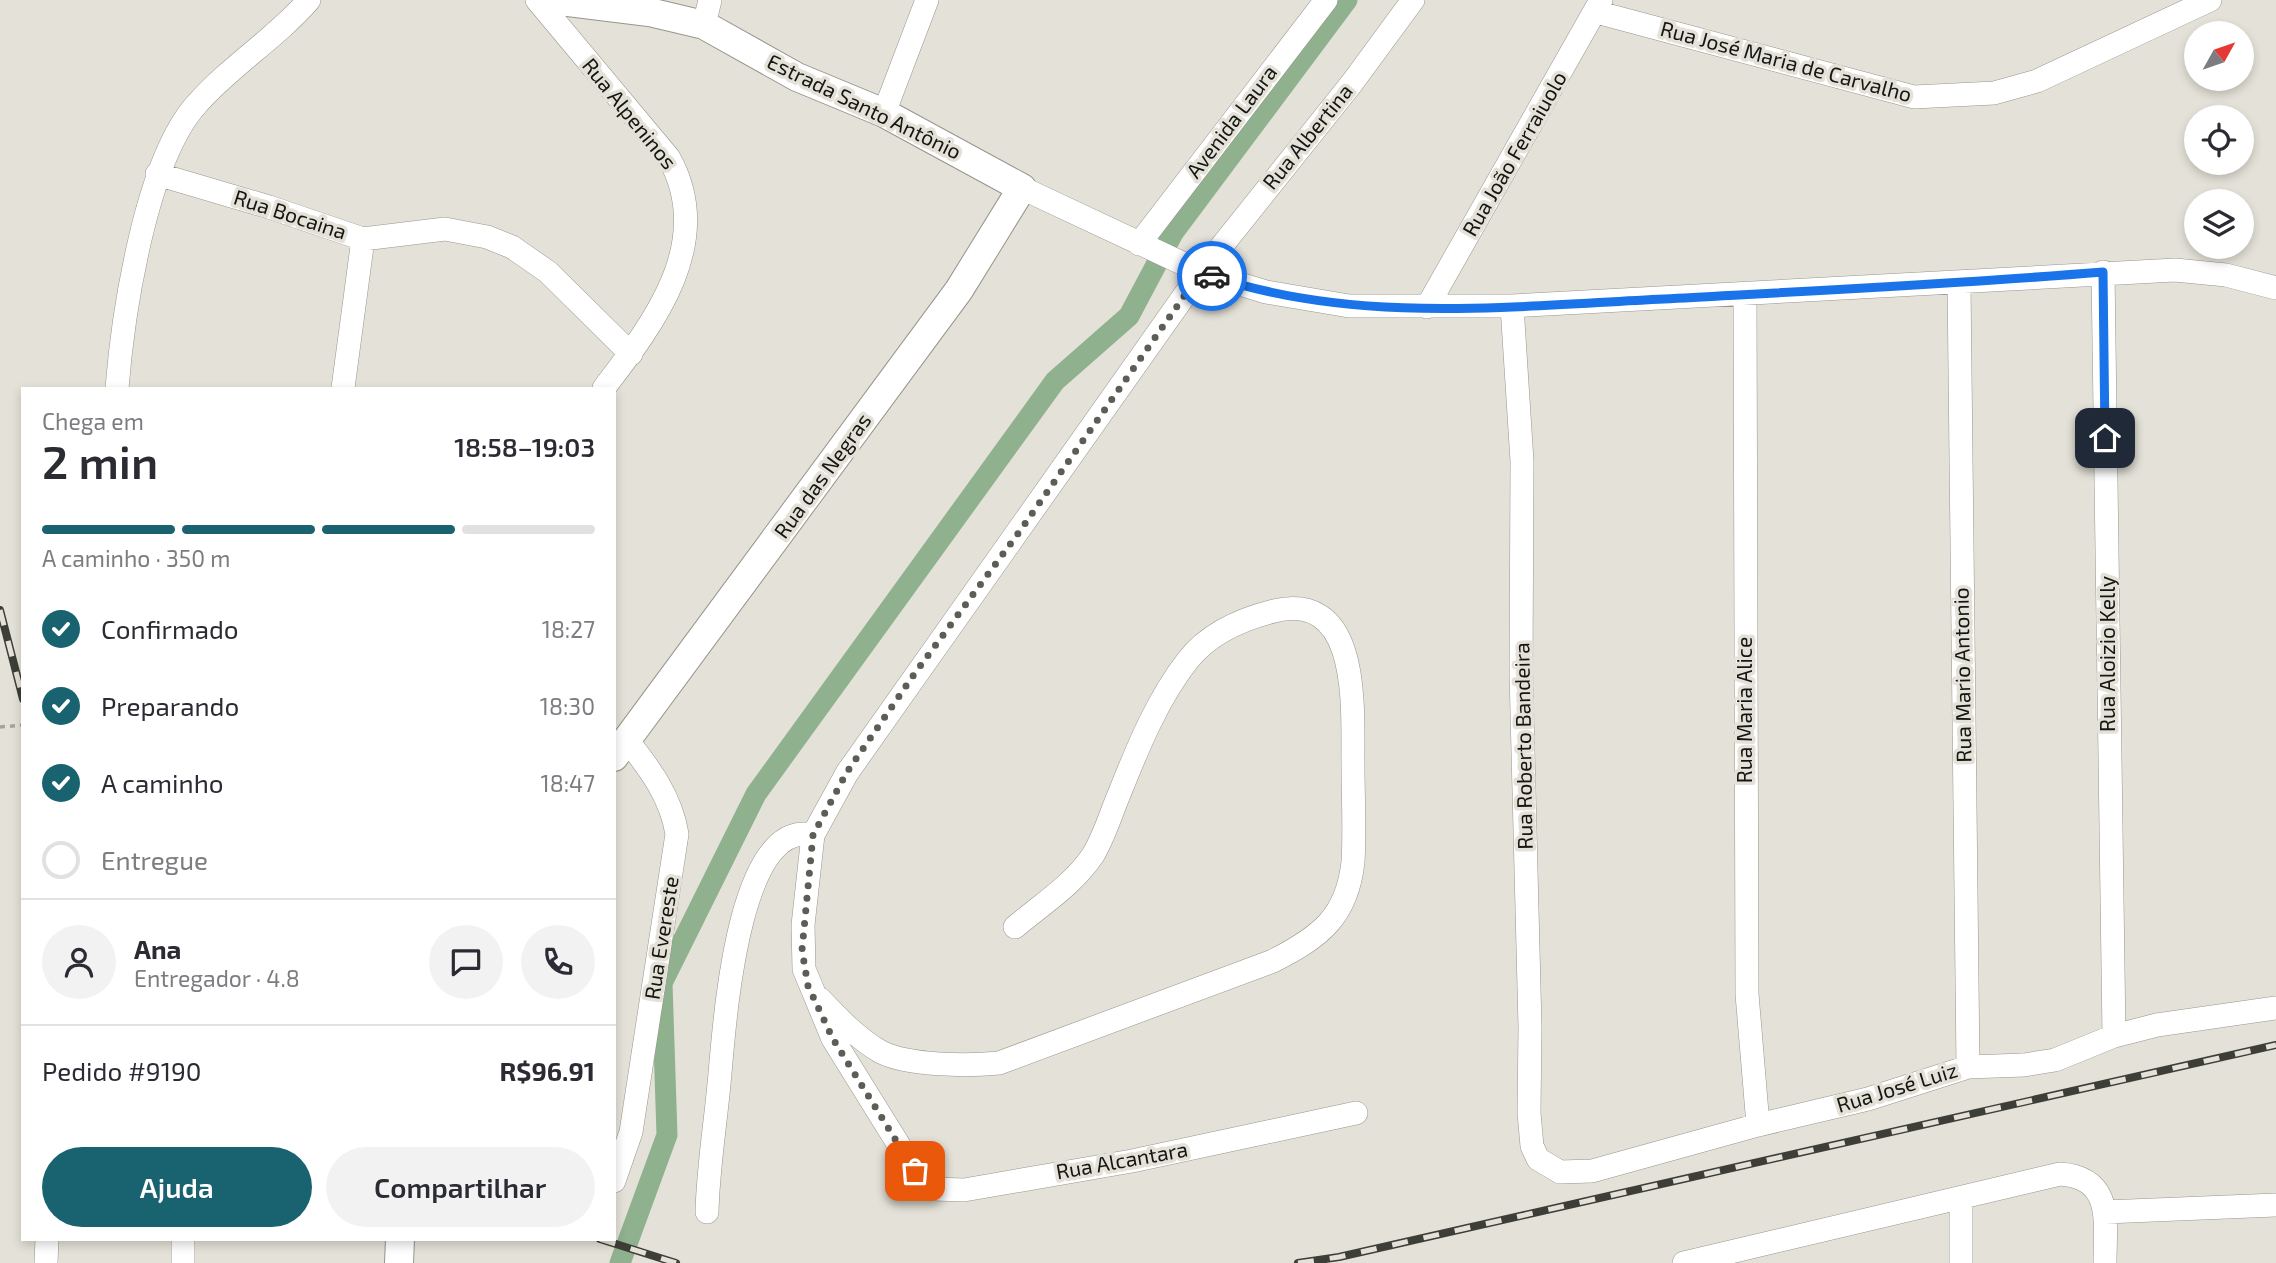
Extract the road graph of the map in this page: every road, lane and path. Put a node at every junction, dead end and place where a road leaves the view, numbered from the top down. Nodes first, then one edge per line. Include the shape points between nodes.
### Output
1 (309, 0) edge
2 (537, 0) edge
3 (552, 0) edge
4 (927, 0) edge
5 (1326, 0) edge
6 (1412, 0) edge
7 (2211, 0) edge
8 (1599, 6) edge
9 (707, 13) edge
10 (884, 113) junction
11 (157, 174) junction
12 (1022, 188) junction
13 (363, 239) junction
14 (1148, 248) junction
15 (1194, 269) junction
16 (2103, 272) junction
17 (1959, 283) junction
18 (2276, 288) edge
19 (1745, 295) junction
20 (1512, 306) junction
21 (1427, 307) junction
22 (631, 354) junction
23 (117, 387) edge
24 (343, 387) edge
25 (605, 387) edge
26 (21, 725) edge
27 (0, 727) edge
28 (621, 748) edge
29 (813, 835) junction
30 (1015, 926) dead end
31 (808, 986) junction
32 (2276, 1008) edge
33 (2114, 1036) junction
34 (1968, 1067) junction
35 (1356, 1114) dead end
36 (1758, 1125) junction
37 (1560, 1172) joint
38 (616, 1176) edge
39 (1961, 1199) junction
40 (2276, 1205) edge
41 (707, 1212) dead end
42 (2105, 1212) junction
43 (47, 1241) edge
44 (183, 1241) edge
45 (400, 1241) edge
46 (1747, 1256) edge
47 (46, 1263) edge
48 (183, 1263) edge
49 (399, 1263) edge
50 (1684, 1263) edge
51 (1961, 1263) edge
52 (2105, 1263) edge

1 - 11 street via 196,105 178,127
2 - 22 street, Rua Alpeninos via 669,158 683,188 685,241 680,265 658,313
3 - 9 main road, Estrada Santo Antônio via 649,12
4 - 10 street
5 - 14 street, Avenida Laura
6 - 15 street, Rua Albertina via 1352,83
7 - 8 street, Rua José Maria de Carvalho via 2037,81 1994,93 1924,97
8 - 21 street, Rua João Ferraiuolo
9 - 10 main road, Estrada Santo Antônio via 797,77
10 - 12 main road, Estrada Santo Antônio
11 - 13 street, Rua Bocaina
11 - 23 street via 121,342
12 - 14 street, Estrada Santo Antônio
12 - 28 main road, Rua das Negras via 958,290
13 - 22 street, Rua Bocaina via 445,229 512,247 565,288
13 - 24 street
14 - 15 street, Estrada Santo Antônio
15 - 21 street, Estrada Santo Antônio via 1266,292 1349,306
15 - 29 street, Rua Albertina via 1017,535 847,772
16 - 17 street, Estrada Santo Antônio
16 - 18 street, Estrada Santo Antônio via 2175,270 2226,275
16 - 33 street, Rua Aloizio Kelly
17 - 19 street, Estrada Santo Antônio
17 - 34 street, Rua Mario Antonio
19 - 20 street, Estrada Santo Antônio
19 - 36 street, Rua Maria Alice via 1747,994
20 - 21 street, Estrada Santo Antônio
20 - 37 street, Rua Roberto Bandeira via 1522,461 1529,1113 1538,1159
22 - 25 street, Rua Alpeninos
26 - 27 path
28 - 38 street, Rua Evereste via 647,765 671,807 677,834 628,1147
29 - 31 street, Rua Alcantara via 802,950
29 - 41 street via 802,832 776,848 755,880 741,921 729,986
30 - 31 street via 1065,886 1093,856 1150,723 1188,660 1205,643 1225,629 1297,608 1334,629 1342,642 1353,711 1353,862 1341,906 1312,941 1273,961 1027,1055 978,1065 954,1066 884,1053 864,1041
31 - 35 street, Rua Alcantara via 833,1039 924,1183 942,1191 1132,1161
32 - 33 street, Rua José Luiz
33 - 34 street, Rua José Luiz via 2055,1060
34 - 36 street, Rua José Luiz via 1868,1099
36 - 37 street, Rua José Luiz via 1592,1171
39 - 42 street via 2060,1174 2079,1175 2092,1184
39 - 46 street
39 - 51 street
40 - 42 street
42 - 52 street
43 - 47 street
44 - 48 street
45 - 49 main road
46 - 50 street

